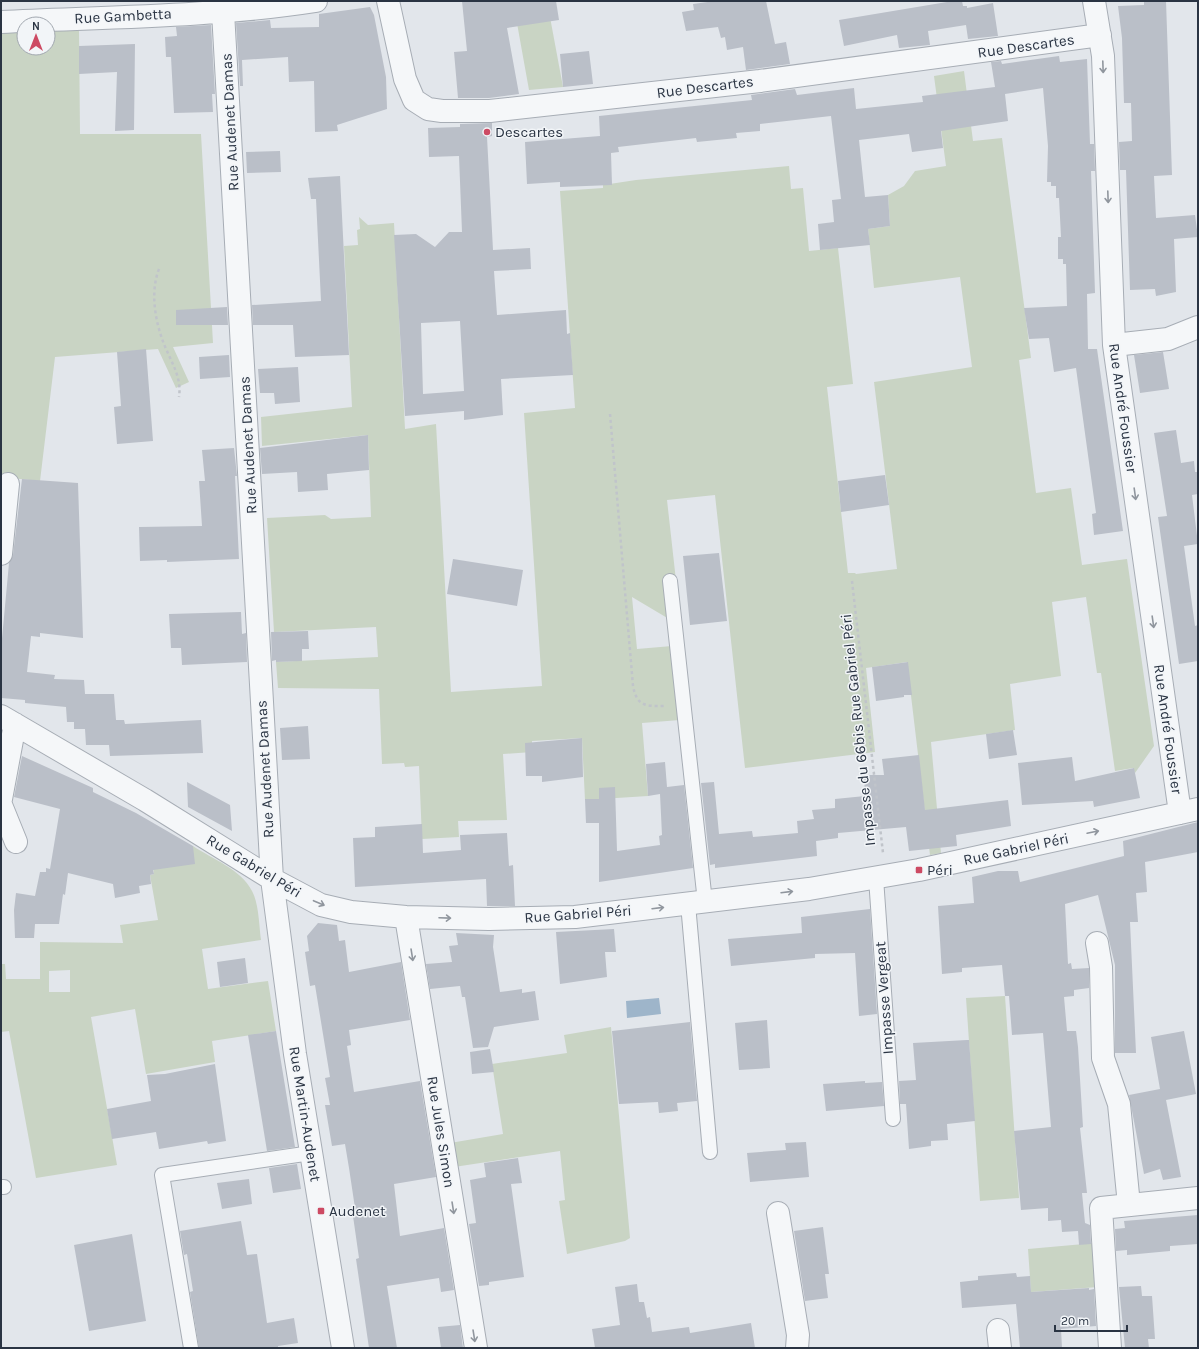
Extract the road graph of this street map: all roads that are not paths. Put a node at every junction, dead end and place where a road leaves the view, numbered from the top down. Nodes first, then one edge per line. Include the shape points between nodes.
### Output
1 (316, 1) edge
2 (388, 1) edge
3 (1094, 1) edge
4 (223, 12) junction
5 (1, 22) edge
6 (1100, 35) junction
7 (1198, 327) edge
8 (1114, 345) junction
9 (8, 484) dead end
10 (1, 554) edge
11 (670, 581) dead end
12 (8, 720) edge
13 (1, 799) edge
14 (1, 805) edge
15 (1189, 811) edge
16 (16, 842) dead end
17 (881, 877) junction
18 (272, 879) junction
19 (697, 903) junction
20 (406, 916) junction
21 (1097, 943) dead end
22 (893, 1119) dead end
23 (710, 1152) dead end
24 (311, 1153) junction
25 (1198, 1198) edge
26 (1129, 1205) junction
27 (778, 1213) dead end
28 (191, 1348) edge
29 (343, 1348) edge
30 (476, 1348) edge
31 (797, 1348) edge
32 (1110, 1348) edge

1 - 4 street, Rue Gambetta
2 - 6 street, Rue Descartes via 409,90 420,106 442,111 530,108 760,81
3 - 6 street, Rue André Foussier
4 - 5 street, Rue Gambetta
4 - 18 street, Rue Audenet Damas
6 -> 8 street, Rue André Foussier via 1103,56
7 - 8 street via 1168,339
8 -> 15 street, Rue André Foussier
9 - 10 street
11 - 19 lane via 684,707
12 - 13 street
12 - 18 street, Rue Gabriel Péri via 145,800
14 - 16 street
17 -> 15 street, Rue Gabriel Péri
19 -> 17 street, Rue Gabriel Péri
17 - 22 lane, Impasse Vergeat
18 -> 20 street, Rue Gabriel Péri via 321,905 351,912
18 - 24 street, Rue Martin-Audenet
20 -> 19 street, Rue Gabriel Péri via 489,919 575,917
19 - 23 lane
20 -> 30 street, Rue Jules Simon
21 - 26 street via 1101,967 1103,1058 1119,1104
24 - 28 lane via 162,1175
24 - 29 street, Rue Martin-Audenet
25 - 26 street
26 - 32 street via 1101,1208
27 - 31 street via 798,1335

